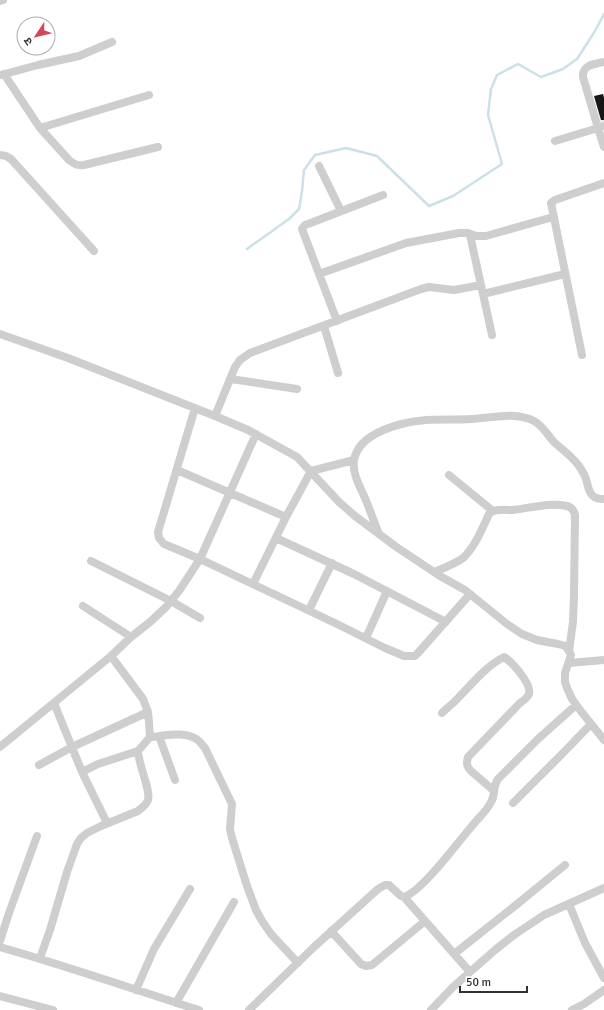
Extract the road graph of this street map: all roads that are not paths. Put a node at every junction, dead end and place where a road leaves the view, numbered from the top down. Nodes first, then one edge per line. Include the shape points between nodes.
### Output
1 (112, 42) dead end
2 (604, 62) edge
3 (2, 74) edge
4 (149, 95) dead end
5 (601, 127) edge
6 (40, 128) junction
7 (555, 141) dead end
8 (158, 147) dead end
9 (604, 147) edge
10 (0, 155) edge
11 (320, 166) dead end
12 (604, 183) edge
13 (383, 195) dead end
14 (341, 211) junction
15 (553, 217) junction
16 (470, 234) junction
17 (94, 251) dead end
18 (319, 274) junction
19 (565, 274) junction
20 (481, 285) junction
21 (483, 294) junction
22 (337, 321) junction
23 (324, 326) junction
24 (0, 334) edge
25 (492, 335) dead end
26 (582, 355) dead end
27 (338, 372) dead end
28 (230, 379) junction
29 (297, 389) dead end
30 (195, 408) junction
31 (215, 416) junction
32 (256, 434) junction
33 (354, 460) junction
34 (177, 470) junction
35 (311, 471) junction
36 (450, 475) dead end
37 (229, 493) junction
38 (604, 499) edge
39 (493, 511) junction
40 (286, 517) junction
41 (380, 535) junction
42 (276, 538) junction
43 (200, 559) junction
44 (91, 561) dead end
45 (332, 563) junction
46 (434, 572) junction
47 (253, 584) junction
48 (387, 591) junction
49 (470, 594) junction
50 (171, 601) junction
51 (83, 606) dead end
52 (309, 610) junction
53 (200, 618) dead end
54 (446, 622) junction
55 (131, 637) junction
56 (366, 638) junction
57 (569, 651) junction
58 (111, 656) junction
59 (604, 660) edge
60 (569, 663) junction
61 (54, 703) junction
62 (576, 705) junction
63 (148, 712) junction
64 (442, 712) dead end
65 (591, 724) junction
66 (159, 736) junction
67 (150, 737) junction
68 (604, 740) edge
69 (0, 747) edge
70 (72, 747) junction
71 (138, 751) junction
72 (39, 765) dead end
73 (82, 772) junction
74 (176, 780) dead end
75 (493, 790) junction
76 (513, 803) dead end
77 (108, 823) junction
78 (37, 836) dead end
79 (565, 865) dead end
80 (604, 888) edge
81 (190, 889) dead end
82 (404, 898) junction
83 (234, 902) dead end
84 (569, 904) junction
85 (425, 921) junction
86 (331, 931) junction
87 (0, 940) edge
88 (0, 947) edge
89 (454, 954) junction
90 (40, 958) junction
91 (298, 963) junction
92 (470, 972) junction
93 (604, 978) edge
94 (136, 990) junction
95 (604, 990) edge
96 (0, 996) edge
97 (176, 1003) junction
98 (53, 1010) edge
99 (199, 1010) edge
100 (249, 1010) edge
101 (431, 1010) edge
102 (572, 1010) edge

1 - 3 street via 78,56
2 - 5 street via 587,67 583,72
3 - 6 street
4 - 6 street
5 - 7 street
5 - 9 street
6 - 8 street via 69,160 79,166
10 - 17 street via 11,159
11 - 14 street
12 - 15 street via 553,201
13 - 14 street
14 - 18 street via 305,225 302,229
15 - 16 street via 486,236
15 - 19 street
16 - 18 street via 460,233 406,243
16 - 20 street
18 - 22 street
19 - 21 street
19 - 26 street
20 - 21 street
20 - 22 street via 454,290 426,288
21 - 25 street
22 - 23 street
23 - 27 street
23 - 28 street via 244,356
24 - 30 street
28 - 29 street
28 - 31 street
30 - 31 street
30 - 34 street
31 - 32 street
32 - 35 street via 297,457
32 - 37 street
33 - 35 street
33 - 38 street via 356,452 370,437 412,422 507,415 524,417 538,424 576,462 592,495
33 - 41 street via 358,480
34 - 37 street
34 - 43 street via 158,538 164,544
35 - 40 street
35 - 41 street via 339,502
36 - 39 street
37 - 40 street
37 - 43 street
39 - 46 street via 467,553 461,559
39 - 57 street via 551,505 568,506 574,511 574,595
40 - 42 street
41 - 46 street
42 - 45 street
42 - 47 street
43 - 47 street
43 - 50 street
44 - 50 street
45 - 48 street
45 - 52 street
46 - 49 street
47 - 52 street
48 - 54 street
48 - 56 street
49 - 54 street
49 - 57 street via 522,634 565,646
50 - 53 street
50 - 55 street
51 - 55 street
52 - 56 street
54 - 56 street via 415,656 404,656
55 - 58 street
57 - 60 street
58 - 61 street
58 - 63 street via 143,699
59 - 60 street
60 - 62 street via 565,682
61 - 69 street
61 - 70 street
62 - 65 street
62 - 75 street via 503,773
63 - 67 street
63 - 70 street
64 - 75 street via 496,661 504,657 520,672 529,694 468,757 466,763 471,771
65 - 68 street
65 - 76 street
66 - 67 street
66 - 74 street
66 - 91 street via 186,735 199,741 205,748 232,804 232,838 256,910 271,934
67 - 71 street
70 - 72 street
70 - 73 street
71 - 73 street
71 - 77 street via 149,799 138,811
73 - 77 street
75 - 82 street via 489,806 448,856 427,879
77 - 90 street via 87,833 77,844
78 - 87 street
79 - 89 street
80 - 84 street
81 - 94 street via 154,949
82 - 85 street
82 - 86 street via 389,885 385,885
83 - 97 street
84 - 92 street via 544,915 514,935
84 - 93 street
85 - 86 street via 372,965 366,966 361,964
85 - 89 street
86 - 91 street
88 - 90 street
89 - 92 street
90 - 94 street
91 - 100 street
92 - 101 street
94 - 97 street
95 - 102 street
96 - 98 street
97 - 99 street

